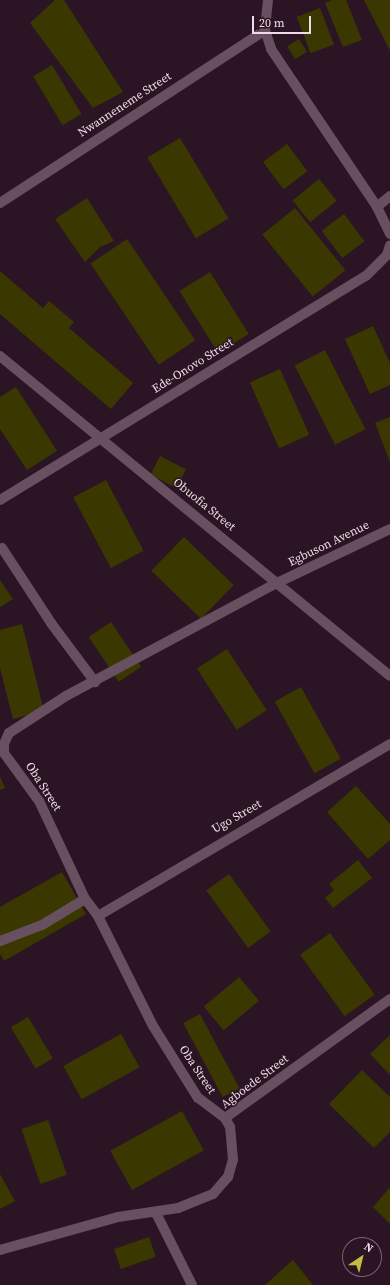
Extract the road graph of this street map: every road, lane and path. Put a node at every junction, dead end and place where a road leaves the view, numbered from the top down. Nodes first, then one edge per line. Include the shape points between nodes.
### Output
1 (268, 0) edge
2 (265, 30) junction
3 (390, 196) edge
4 (1, 199) edge
5 (377, 207) junction
6 (390, 234) edge
7 (390, 245) edge
8 (0, 356) edge
9 (100, 439) junction
10 (0, 500) edge
11 (390, 529) edge
12 (2, 548) dead end
13 (278, 582) junction
14 (390, 676) edge
15 (95, 682) junction
16 (390, 744) edge
17 (85, 899) junction
18 (98, 916) junction
19 (0, 941) edge
20 (390, 999) edge
21 (225, 1118) junction
22 (156, 1213) junction
23 (0, 1250) edge
24 (192, 1285) edge

1 - 2 street
2 - 4 street, Nwanneneme Street
2 - 5 street via 280,65
3 - 5 street
5 - 6 street
7 - 9 street, Ede-Onovo Street via 387,255 366,276
8 - 9 street, Obuofia Street
9 - 10 street, Ede-Onovo Street
9 - 13 street, Obuofia Street
11 - 13 street, Egbuson Avenue
12 - 15 street via 51,623
13 - 14 street, Obuofia Street
13 - 15 street, Oba Street
15 - 17 street, Oba Street via 30,718 9,733 4,744 4,753 39,801
16 - 18 street, Ugo Street
17 - 18 street, Oba Street
17 - 19 street via 42,925
18 - 21 street, Oba Street via 153,1026 194,1092 207,1107
20 - 21 street, Agboede Street
21 - 22 street, Agboede Street via 230,1127 233,1160 222,1186 204,1199
22 - 23 street, Agboede Street via 118,1217
22 - 24 street

